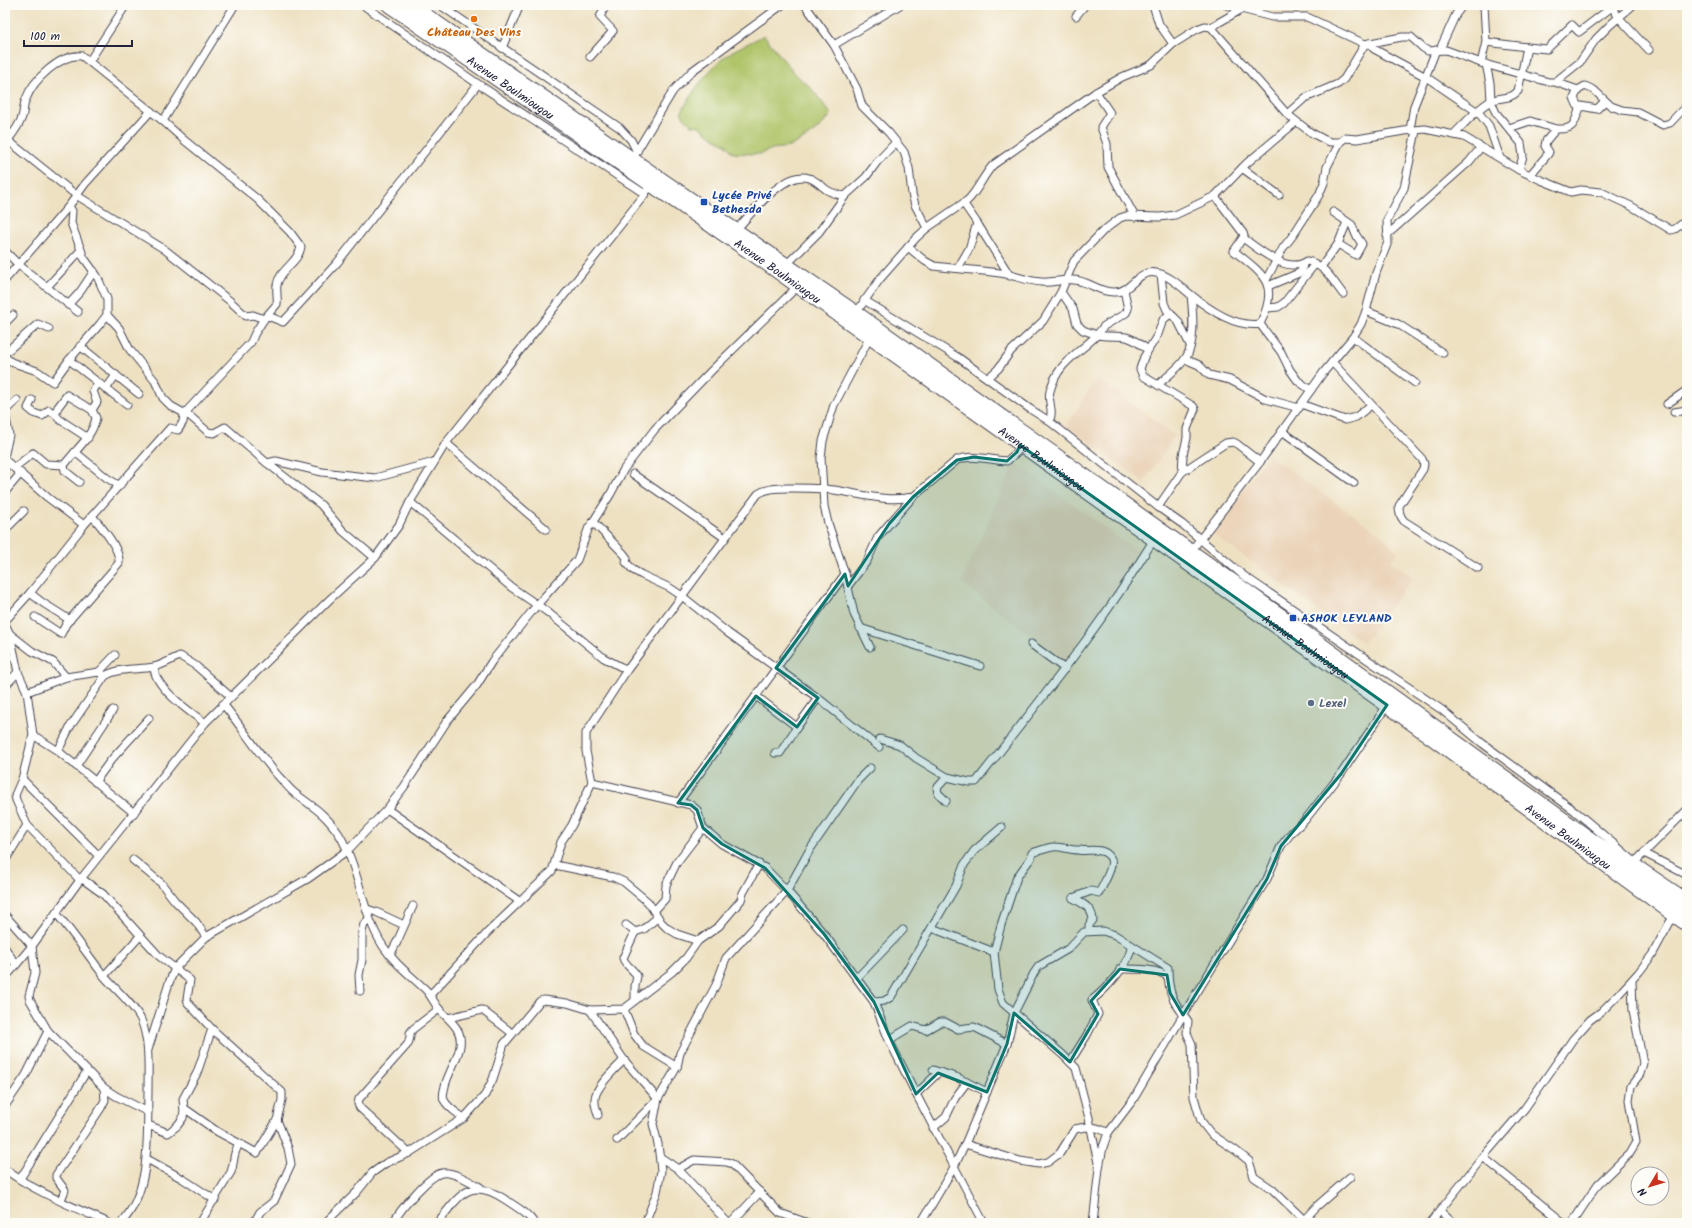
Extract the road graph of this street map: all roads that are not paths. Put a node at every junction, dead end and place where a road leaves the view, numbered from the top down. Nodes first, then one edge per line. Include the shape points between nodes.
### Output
1 (126, 5) edge
2 (235, 5) edge
3 (363, 5) edge
4 (389, 5) edge
5 (411, 5) edge
6 (440, 5) edge
7 (520, 5) edge
8 (600, 5) edge
9 (782, 5) edge
10 (805, 5) edge
11 (900, 5) edge
12 (1085, 5) edge
13 (1153, 5) edge
14 (1226, 5) edge
15 (1463, 5) edge
16 (1484, 5) edge
17 (1633, 5) edge
18 (1611, 6) edge
19 (1239, 7) edge
20 (1076, 16) dead end
21 (1619, 18) junction
22 (1211, 27) junction
23 (1486, 42) junction
24 (1367, 43) junction
25 (1173, 44) junction
26 (834, 45) junction
27 (1527, 47) junction
28 (502, 48) junction
29 (1438, 50) junction
30 (1649, 50) dead end
31 (590, 57) dead end
32 (90, 60) junction
33 (1483, 64) junction
34 (1521, 75) junction
35 (1426, 77) junction
36 (1556, 82) junction
37 (478, 84) junction
38 (1578, 90) junction
39 (1096, 92) junction
40 (1491, 101) junction
41 (1605, 101) junction
42 (1687, 105) edge
43 (1580, 109) junction
44 (151, 112) junction
45 (1477, 112) junction
46 (1287, 114) junction
47 (163, 121) junction
48 (1296, 122) junction
49 (1509, 128) junction
50 (1556, 129) junction
51 (1413, 130) junction
52 (1454, 134) junction
53 (6, 141) edge
54 (896, 142) junction
55 (1340, 142) junction
56 (1481, 147) junction
57 (634, 156) junction
58 (1500, 158) junction
59 (1242, 168) junction
60 (1519, 170) junction
61 (1530, 175) junction
62 (651, 185) junction
63 (76, 195) junction
64 (1279, 195) dead end
65 (845, 196) junction
66 (1215, 196) junction
67 (964, 204) junction
68 (69, 206) junction
69 (1333, 212) dead end
70 (1135, 217) junction
71 (1687, 220) edge
72 (1347, 222) junction
73 (977, 224) junction
74 (927, 228) junction
75 (736, 230) junction
76 (1387, 236) junction
77 (1243, 238) junction
78 (1338, 244) junction
79 (908, 247) junction
80 (81, 250) junction
81 (5, 251) edge
82 (1277, 260) junction
83 (1302, 264) junction
84 (19, 265) junction
85 (786, 265) junction
86 (1318, 266) junction
87 (958, 268) junction
88 (94, 271) junction
89 (1161, 274) junction
90 (1010, 276) junction
91 (5, 280) edge
92 (1065, 280) junction
93 (1267, 283) junction
94 (798, 286) junction
95 (47, 287) junction
96 (1124, 290) junction
97 (1061, 292) junction
98 (1343, 294) dead end
99 (1191, 295) junction
100 (864, 300) junction
101 (68, 305) junction
102 (1268, 308) junction
103 (1366, 311) junction
104 (78, 312) dead end
105 (856, 313) junction
106 (1170, 313) junction
107 (13, 315) dead end
108 (107, 315) junction
109 (266, 318) junction
110 (5, 323) edge
111 (1260, 324) junction
112 (49, 329) dead end
113 (1096, 335) junction
114 (870, 337) junction
115 (1353, 337) junction
116 (80, 346) junction
117 (1190, 347) junction
118 (1148, 350) junction
119 (5, 353) edge
120 (1443, 353) dead end
121 (5, 357) edge
122 (1185, 359) junction
123 (69, 360) junction
124 (1332, 362) junction
125 (116, 375) junction
126 (988, 378) junction
127 (98, 383) junction
128 (1415, 383) dead end
129 (1158, 385) junction
130 (106, 389) junction
131 (1311, 390) junction
132 (1687, 390) edge
133 (139, 394) dead end
134 (17, 400) dead end
135 (32, 400) dead end
136 (1667, 404) dead end
137 (127, 405) dead end
138 (1371, 405) junction
139 (1300, 406) junction
140 (92, 410) junction
141 (1687, 410) edge
142 (55, 412) junction
143 (1674, 412) dead end
144 (184, 414) junction
145 (1049, 421) junction
146 (1282, 431) junction
147 (88, 438) junction
148 (446, 443) junction
149 (1020, 445) junction
150 (75, 452) junction
151 (5, 453) edge
152 (5, 460) edge
153 (434, 462) junction
154 (1260, 462) junction
155 (267, 463) junction
156 (64, 465) junction
157 (15, 467) junction
158 (1182, 472) junction
159 (22, 473) junction
160 (633, 474) dead end
161 (79, 482) dead end
162 (1354, 483) dead end
163 (120, 486) junction
164 (822, 489) junction
165 (5, 492) edge
166 (913, 497) junction
167 (410, 502) junction
168 (1158, 507) junction
169 (24, 511) dead end
170 (92, 516) junction
171 (5, 525) edge
172 (84, 525) junction
173 (591, 525) junction
174 (546, 529) dead end
175 (725, 538) junction
176 (1154, 539) junction
177 (1201, 539) junction
178 (1190, 551) junction
179 (375, 558) junction
180 (1478, 568) dead end
181 (845, 574) junction
182 (848, 586) junction
183 (30, 593) junction
184 (682, 596) junction
185 (537, 605) junction
186 (35, 617) dead end
187 (6, 619) edge
188 (70, 620) junction
189 (860, 628) junction
190 (10, 634) junction
191 (1031, 644) dead end
192 (870, 647) dead end
193 (115, 655) dead end
194 (980, 666) dead end
195 (154, 667) junction
196 (776, 668) junction
197 (1065, 669) junction
198 (627, 670) junction
199 (18, 672) junction
200 (102, 674) junction
201 (66, 677) junction
202 (5, 684) edge
203 (27, 692) junction
204 (230, 696) junction
205 (756, 696) junction
206 (818, 698) junction
207 (1390, 701) junction
208 (223, 704) junction
209 (113, 710) dead end
210 (148, 718) dead end
211 (204, 723) junction
212 (797, 728) junction
213 (33, 735) junction
214 (880, 739) dead end
215 (879, 747) dead end
216 (58, 751) junction
217 (775, 754) dead end
218 (76, 766) junction
219 (870, 768) dead end
220 (948, 777) junction
221 (22, 779) junction
222 (96, 782) junction
223 (592, 782) junction
224 (946, 801) dead end
225 (678, 803) junction
226 (386, 809) junction
227 (1687, 810) edge
228 (134, 813) junction
229 (27, 825) junction
230 (1002, 827) dead end
231 (703, 828) junction
232 (348, 850) junction
233 (1644, 853) junction
234 (100, 856) junction
235 (133, 860) dead end
236 (5, 861) edge
237 (759, 864) junction
238 (1632, 864) junction
239 (555, 865) junction
240 (1687, 875) edge
241 (81, 879) junction
242 (787, 891) junction
243 (1687, 896) edge
244 (519, 901) junction
245 (413, 906) dead end
246 (367, 909) junction
247 (56, 913) junction
248 (656, 914) junction
249 (5, 915) edge
250 (1683, 917) edge
251 (369, 919) junction
252 (404, 925) junction
253 (626, 926) dead end
254 (932, 928) junction
255 (903, 930) dead end
256 (1089, 931) junction
257 (635, 932) junction
258 (140, 936) junction
259 (206, 937) junction
260 (698, 941) junction
261 (1131, 945) junction
262 (32, 946) junction
263 (5, 948) edge
264 (994, 952) junction
265 (390, 955) junction
266 (16, 965) junction
267 (175, 968) junction
268 (1120, 969) junction
269 (104, 976) junction
270 (1168, 977) junction
271 (5, 978) edge
272 (857, 978) junction
273 (1632, 981) junction
274 (360, 991) dead end
275 (430, 996) junction
276 (635, 1000) junction
277 (874, 1002) junction
278 (439, 1009) junction
279 (624, 1009) junction
280 (590, 1010) junction
281 (1014, 1014) junction
282 (1183, 1015) junction
283 (448, 1018) junction
284 (212, 1029) junction
285 (48, 1031) junction
286 (512, 1033) junction
287 (889, 1040) junction
288 (1007, 1044) junction
289 (148, 1050) junction
290 (624, 1060) junction
291 (1070, 1062) junction
292 (677, 1067) junction
293 (87, 1071) junction
294 (967, 1082) junction
295 (104, 1088) junction
296 (987, 1092) junction
297 (916, 1094) junction
298 (658, 1099) junction
299 (5, 1106) edge
300 (184, 1108) junction
301 (148, 1112) junction
302 (598, 1115) dead end
303 (464, 1118) junction
304 (277, 1120) junction
305 (148, 1125) junction
306 (1089, 1126) junction
307 (933, 1128) junction
308 (1108, 1133) junction
309 (616, 1140) dead end
310 (239, 1144) junction
311 (965, 1144) junction
312 (409, 1153) junction
313 (1483, 1157) junction
314 (660, 1158) junction
315 (147, 1159) junction
316 (954, 1167) junction
317 (1099, 1168) junction
318 (5, 1169) edge
319 (678, 1169) junction
320 (1350, 1177) dead end
321 (20, 1179) junction
322 (480, 1187) junction
323 (760, 1192) junction
324 (61, 1200) junction
325 (215, 1200) junction
326 (1440, 1211) junction
327 (124, 1222) edge
328 (648, 1222) edge
329 (109, 1223) edge
330 (200, 1223) edge
331 (254, 1223) edge
332 (325, 1223) edge
333 (393, 1223) edge
334 (437, 1223) edge
335 (534, 1223) edge
336 (729, 1223) edge
337 (808, 1223) edge
338 (921, 1223) edge
339 (984, 1223) edge
340 (1093, 1223) edge
341 (1430, 1223) edge
342 (1453, 1223) edge
343 (1564, 1223) edge
344 (1572, 1223) edge

1 - 32 street
2 - 47 street
3 - 37 street
4 - 62 highway, Avenue Boulmiougou
5 - 57 highway, Avenue Boulmiougou
6 - 28 street
7 - 28 street
8 - 31 street via 604,9 600,18 613,31
9 - 57 street via 678,83
10 - 26 street
11 - 26 street
12 - 20 street
13 - 25 street via 1159,24
14 - 19 street
15 - 29 street
16 - 23 street
17 - 21 street
18 - 21 street
18 - 27 street via 1579,32 1572,25 1547,48
19 - 22 street
19 - 24 street via 1272,17 1308,17
21 - 30 street
21 - 36 street via 1596,40 1580,62
22 - 25 street via 1201,26
22 - 46 street
23 - 27 street
23 - 33 street
24 - 29 street via 1407,36 1428,51
24 - 35 street
24 - 46 street via 1344,79 1305,98
25 - 39 street via 1151,66 1122,77
26 - 54 street via 857,89 862,106
27 - 34 street
28 - 57 street via 620,128 631,140
29 - 33 street
29 - 35 street
32 - 44 street
32 - 53 street via 77,55 51,67 29,93 22,118
33 - 34 street
33 - 40 street via 1490,83
34 - 36 street via 1545,82
34 - 40 street via 1518,92 1514,96
35 - 45 street
35 - 51 street via 1414,106
36 - 38 street
37 - 62 street
37 - 109 street via 337,263 283,322
38 - 41 street via 1585,86 1594,90
38 - 43 street via 1574,98
39 - 67 street via 993,165
39 - 70 street via 1110,113 1101,127 1107,144 1108,167
40 - 45 street
40 - 49 street via 1496,113
41 - 42 street via 1622,110 1638,112 1663,125 1670,123
41 - 43 street via 1597,109 1582,106
43 - 50 street via 1573,127
44 - 47 street
44 - 63 street
45 - 52 street
45 - 58 street via 1486,121
46 - 48 street
47 - 109 street via 269,209 301,246 296,257 278,280 278,304
48 - 55 street via 1321,139
48 - 59 street
49 - 50 street via 1530,121
49 - 60 street via 1521,143 1523,151
50 - 61 street via 1546,142 1548,154
51 - 52 street via 1425,129
51 - 55 street via 1357,139 1345,138
51 - 76 street via 1404,188 1387,220
52 - 56 street via 1469,138
53 - 63 street
54 - 65 street via 866,177
54 - 74 street via 908,160 912,194
55 - 82 street via 1327,167 1319,195
56 - 58 street
56 - 76 street via 1469,162
57 - 62 highway, Avenue Boulmiougou
58 - 60 street
59 - 64 street
59 - 66 street
60 - 61 street
61 - 71 street via 1571,192 1601,192 1631,206 1671,230 1675,230
62 - 75 highway, Avenue Boulmiougou
62 - 94 highway, Avenue Boulmiougou
62 - 148 street
63 - 68 street
63 - 109 street via 164,249 246,316
65 - 75 street via 829,191 809,178 796,177 785,182 771,194
65 - 85 street via 819,232
66 - 70 street via 1175,215
66 - 77 street via 1243,233
67 - 73 street
67 - 74 street
68 - 80 street via 72,210 71,223
68 - 84 street
69 - 72 street
70 - 92 street via 1120,218 1102,231 1074,261
72 - 78 street
72 - 78 street via 1352,225 1362,243 1360,250 1355,254
73 - 87 street via 969,249
73 - 90 street
74 - 79 street
75 - 85 highway, Avenue Boulmiougou
76 - 103 street via 1388,242 1369,293
77 - 82 street
77 - 93 street via 1234,251 1255,268
78 - 86 street
79 - 87 street via 929,264
79 - 100 street
80 - 88 street
80 - 95 street
81 - 84 street
82 - 83 street via 1294,266
82 - 93 street
83 - 86 street via 1307,261
83 - 93 street via 1299,274
84 - 91 street
84 - 95 street
85 - 105 highway, Avenue Boulmiougou
86 - 98 street via 1324,269
86 - 102 street via 1284,303 1278,308
87 - 90 street
88 - 101 street
88 - 108 street via 107,299
89 - 96 street via 1143,274
89 - 99 street
89 - 106 street via 1164,303
90 - 92 street via 1039,282
92 - 96 street via 1080,281 1108,292
92 - 97 street
93 - 102 street
94 - 114 highway, Avenue Boulmiougou
94 - 173 street via 655,429 624,469
95 - 101 street
96 - 113 street via 1128,309 1126,313 1104,326
97 - 113 street via 1073,309 1077,324 1083,330
97 - 126 street via 1043,321 1011,351
99 - 111 street via 1222,316 1234,321
99 - 117 street
100 - 105 street
100 - 126 street
101 - 104 street
102 - 111 street
103 - 115 street
103 - 120 street via 1398,324
105 - 178 highway, Avenue Boulmiougou
106 - 117 street via 1178,321
106 - 118 street via 1163,320
107 - 110 street
108 - 116 street
108 - 144 street via 119,328 130,350 154,381 163,398
109 - 144 street via 251,342
111 - 131 street via 1298,381
112 - 119 street via 38,324
113 - 118 street via 1128,337
113 - 145 street via 1060,370 1049,396 1052,414
114 - 149 highway, Avenue Boulmiougou
114 - 164 street via 841,390 828,421 820,458
115 - 124 street
115 - 128 street
116 - 123 street
116 - 125 street
117 - 122 street
118 - 129 street via 1141,363 1141,373
121 - 123 street via 11,362 37,371 53,382
122 - 129 street
122 - 139 street via 1199,365 1209,375 1230,380 1266,399
123 - 127 street
124 - 131 street
124 - 138 street
125 - 130 street
125 - 133 street
126 - 145 street
127 - 130 street
127 - 140 street via 93,391 97,402
129 - 158 street via 1196,409 1187,429
130 - 137 street
131 - 139 street
132 - 136 street
134 - 151 street via 5,413 9,435
135 - 142 street via 28,408 39,416 49,410
138 - 139 street via 1356,417 1345,420
138 - 180 street via 1424,464 1399,506 1401,517
139 - 146 street
140 - 142 street via 67,395
140 - 147 street via 96,418
141 - 143 street
142 - 147 street via 59,419
144 - 155 street via 208,432 214,433 225,427
144 - 163 street via 178,430 170,428
145 - 168 street
146 - 154 street
146 - 162 street
147 - 150 street
148 - 153 street
148 - 174 street
149 - 166 street via 1017,452 1007,461 974,457 957,460
149 - 176 highway, Avenue Boulmiougou
150 - 156 street
150 - 163 street
152 - 157 street
153 - 155 street via 375,478 322,472 276,461
153 - 167 street
154 - 158 street via 1237,444 1229,442
154 - 177 street
155 - 179 street via 321,505 343,531
156 - 157 street via 46,464 33,453
156 - 161 street via 64,470
157 - 159 street
158 - 168 street
159 - 165 street
159 - 172 street via 47,497
160 - 175 street
163 - 170 street
164 - 166 street via 886,499 900,500
164 - 175 street via 765,490 751,502
164 - 181 street via 828,523
166 - 182 street via 878,537 867,561
167 - 179 street via 399,525
167 - 185 street via 499,577
168 - 177 street
169 - 171 street via 9,526
170 - 172 street
170 - 188 street via 119,554 119,563
172 - 183 street
173 - 184 street via 596,525 624,554 626,562 633,570
173 - 185 street via 577,560
175 - 184 street
176 - 197 street via 1112,605
176 - 207 highway, Avenue Boulmiougou
177 - 178 street
177 - 238 street via 1244,576 1442,710 1482,743 1575,811
178 - 207 highway, Avenue Boulmiougou
179 - 204 street
181 - 182 street
181 - 196 street
182 - 189 street
183 - 187 street
183 - 188 street
184 - 196 street
184 - 198 street
185 - 198 street via 604,658
185 - 226 street via 447,721 404,787
186 - 188 street via 61,634
187 - 190 street
189 - 192 street
189 - 194 street
190 - 199 street
190 - 201 street via 32,651 54,662
191 - 197 street
193 - 200 street
195 - 200 street
195 - 204 street via 183,657
195 - 211 street via 163,688
196 - 205 street
196 - 206 street
197 - 220 street via 976,782
198 - 223 street via 586,733 586,751
199 - 202 street
199 - 203 street
200 - 201 street
200 - 216 street
201 - 203 street
203 - 213 street
204 - 208 street
205 - 212 street
205 - 225 street
206 - 212 street
206 - 215 street
207 - 238 highway, Avenue Boulmiougou
207 - 250 highway, Avenue Boulmiougou
207 - 282 street via 1341,774 1281,846 1267,879
208 - 211 street
208 - 232 street via 279,777 296,794 323,814
209 - 218 street
210 - 222 street via 111,760
211 - 228 street
212 - 217 street via 780,752
213 - 216 street
213 - 221 street
214 - 220 street via 900,745
216 - 218 street
218 - 222 street
219 - 242 street via 858,780 818,838
220 - 224 street via 937,788 938,793
221 - 229 street via 16,800
221 - 234 street
222 - 228 street
223 - 225 street
223 - 239 street via 572,826 561,842
225 - 231 street via 691,805 697,810
226 - 232 street
226 - 244 street
227 - 233 street
228 - 234 street
229 - 236 street
229 - 241 street
230 - 254 street via 974,851 964,865 956,886
231 - 237 street via 733,850
231 - 248 street via 677,862 666,885 665,899
232 - 246 street
232 - 259 street via 309,878
233 - 238 street
233 - 240 street
234 - 241 street
235 - 259 street via 162,882
237 - 242 street
237 - 260 street via 741,900 719,926
238 - 243 street
238 - 250 highway, Avenue Boulmiougou
239 - 244 street via 547,878
239 - 248 street via 613,877 624,882 648,902
241 - 247 street
241 - 258 street via 103,894
242 - 272 street
242 - 292 street via 726,958 716,985 680,1053
244 - 275 street
245 - 252 street
246 - 251 street
246 - 252 street
247 - 262 street
247 - 269 street
248 - 257 street via 644,929
248 - 260 street via 667,928
249 - 262 street
250 - 273 street via 1670,922 1652,955
251 - 265 street via 383,947
251 - 274 street via 364,924 362,932
252 - 265 street
253 - 257 street
254 - 264 street
254 - 277 street via 891,997
255 - 272 street
256 - 261 street via 1115,934
256 - 264 street via 1089,925 1093,920 1091,910 1073,898 1091,891 1099,893 1109,873 1111,858 1104,852 1094,849 1086,851 1052,847 1032,853 1017,877
256 - 281 street via 1079,936 1068,949 1039,966
257 - 276 street via 623,958 637,976
258 - 267 street
258 - 269 street
259 - 267 street
260 - 276 street via 672,972
261 - 268 street via 1131,951
261 - 270 street via 1168,968
262 - 266 street
262 - 285 street via 35,973 29,996
263 - 266 street
264 - 281 street via 1000,996
265 - 275 street
266 - 271 street
267 - 284 street via 190,980 188,1003
267 - 289 street
268 - 270 street via 1147,970
268 - 291 street via 1113,980 1092,1000 1098,1014
269 - 289 street via 141,1018
270 - 282 street via 1174,1004
272 - 277 street
273 - 313 street via 1573,1039 1525,1108
273 - 344 street via 1633,1010 1643,1063 1640,1074 1631,1086 1629,1100 1636,1142 1629,1154 1598,1184
275 - 278 street
276 - 279 street
277 - 287 street
278 - 283 street
278 - 312 street via 413,1029 408,1044 359,1099 360,1108
279 - 280 street
279 - 292 street via 634,1034 643,1046
280 - 286 street via 544,1000 537,1003
280 - 290 street
281 - 288 street
281 - 291 street
282 - 308 street via 1133,1100
282 - 320 street via 1188,1021 1186,1033 1192,1044 1197,1112 1211,1134 1249,1161 1254,1177 1272,1189 1304,1220
283 - 286 street via 482,1010
283 - 303 street via 460,1036 461,1046 447,1078 444,1099 448,1107
284 - 300 street via 200,1065 182,1099
284 - 304 street via 280,1089 282,1100
285 - 293 street
285 - 299 street via 26,1075
286 - 303 street via 504,1044 485,1095
287 - 288 street via 912,1026 926,1030 934,1024 945,1022 958,1029 974,1027
287 - 297 street
288 - 296 street
289 - 301 street
290 - 298 street
290 - 302 street via 596,1092 594,1098
291 - 306 street via 1076,1068
292 - 298 street
293 - 295 street
293 - 321 street
294 - 296 street
294 - 297 street via 935,1071
294 - 307 street via 955,1098 946,1117
295 - 301 street
295 - 324 street via 101,1108 56,1175 65,1190
296 - 311 street
297 - 307 street
298 - 309 street
298 - 314 street via 653,1124
300 - 305 street via 183,1118 170,1132
300 - 310 street
301 - 305 street
303 - 312 street
304 - 310 street via 257,1153
304 - 331 street via 291,1164 274,1201 260,1212
305 - 315 street
306 - 308 street
306 - 311 street via 1075,1129 1060,1153 1048,1162 1039,1164 1020,1161
306 - 317 street
307 - 316 street
308 - 317 street via 1102,1147
310 - 325 street via 232,1158 234,1163 231,1172
311 - 316 street
312 - 332 street via 386,1163 372,1173 357,1192
313 - 326 street
313 - 343 street
314 - 319 street
314 - 328 street via 661,1171
315 - 325 street
315 - 327 street via 136,1199
316 - 338 street
316 - 339 street
317 - 340 street
318 - 321 street
319 - 323 street via 696,1160 727,1162
319 - 336 street
321 - 324 street
322 - 333 street via 442,1173 410,1199
322 - 334 street via 469,1190 459,1197
322 - 335 street via 501,1196 528,1215
323 - 336 street
323 - 337 street via 780,1212
324 - 329 street
325 - 330 street
326 - 341 street
326 - 342 street

